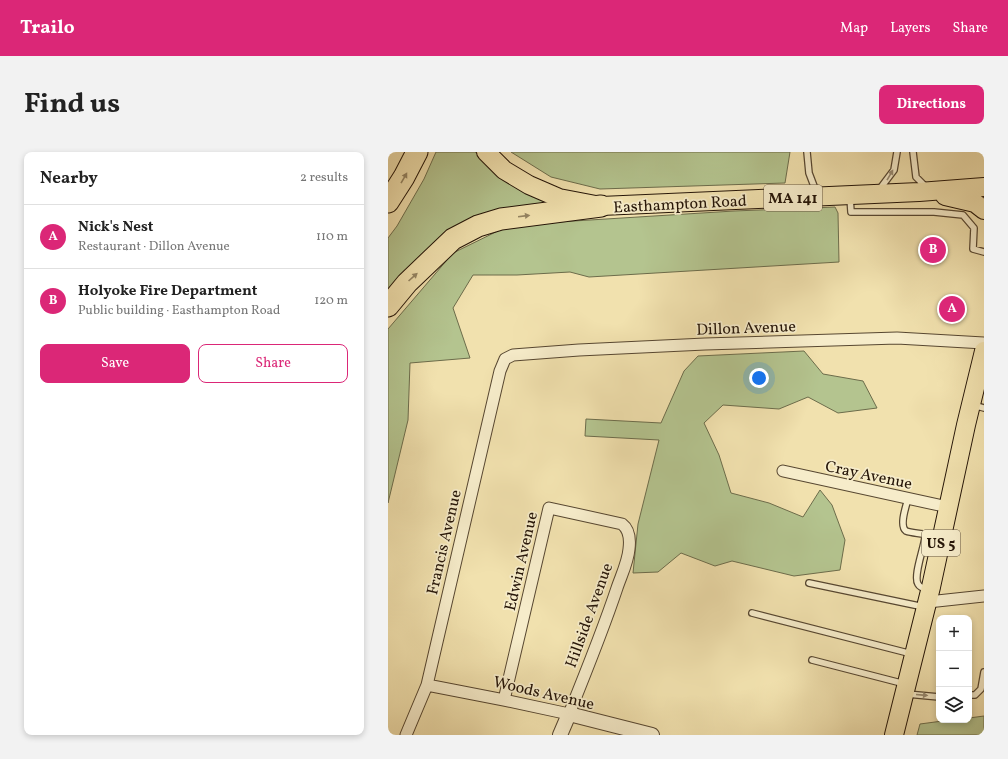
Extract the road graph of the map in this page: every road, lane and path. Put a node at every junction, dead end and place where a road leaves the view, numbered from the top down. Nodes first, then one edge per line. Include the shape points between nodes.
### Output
1 (417, 152) edge
2 (486, 152) edge
3 (807, 152) edge
4 (896, 152) edge
5 (913, 152) edge
6 (984, 187) edge
7 (925, 192) junction
8 (876, 194) junction
9 (850, 195) junction
10 (818, 196) junction
11 (388, 202) edge
12 (601, 206) junction
13 (984, 210) edge
14 (984, 252) edge
15 (388, 306) edge
16 (984, 343) edge
17 (510, 357) joint
18 (983, 362) edge
19 (977, 406) edge
20 (783, 471) dead end
21 (908, 499) junction
22 (948, 507) junction
23 (626, 527) joint
24 (809, 582) dead end
25 (984, 596) edge
26 (928, 600) junction
27 (752, 613) dead end
28 (914, 654) junction
29 (812, 660) dead end
30 (984, 672) edge
31 (427, 685) junction
32 (906, 689) junction
33 (936, 696) edge
34 (972, 696) edge
35 (504, 700) junction
36 (569, 714) junction
37 (406, 735) edge
38 (560, 735) edge
39 (652, 735) edge
40 (894, 735) edge

11 -> 1 highway
2 - 12 main road, Easthampton Road / MA 141 via 504,170 529,185 559,198
3 - 10 lane via 809,173
8 -> 4 lane via 894,170
5 - 7 lane via 916,177
6 - 7 main road, Easthampton Road / MA 141
7 - 8 main road, Easthampton Road / MA 141
7 - 13 main road via 962,199
8 - 9 main road, Easthampton Road / MA 141
9 - 10 main road, Easthampton Road / MA 141
9 - 14 lane via 851,212 934,212 963,215 974,228 973,249
10 - 12 main road, Easthampton Road / MA 141
15 -> 12 highway via 406,283 453,239 478,226 501,219
16 - 17 street, Dillon Avenue via 897,338 705,344
17 - 31 street, Francis Avenue via 505,359 500,371
18 - 19 main road, US 5
19 - 22 main road, US 5
20 - 21 street, Cray Avenue
21 - 22 street, Cray Avenue
21 - 26 lane via 902,524 907,531 923,534 925,537 917,583
22 - 26 main road, US 5
23 - 35 street, Edwin Avenue via 548,508
23 - 36 street, Hillside Avenue via 629,551 612,603
24 - 26 lane
25 - 26 street
26 - 28 main road, US 5
27 - 28 lane
28 - 32 main road, US 5
29 - 32 lane
30 - 34 lane via 981,689
31 - 35 street, Woods Avenue
31 - 37 street, Francis Avenue
32 -> 33 lane
32 - 40 main road, US 5
35 - 36 street, Woods Avenue
36 - 38 street, Hillside Avenue
36 - 39 street, Woods Avenue

